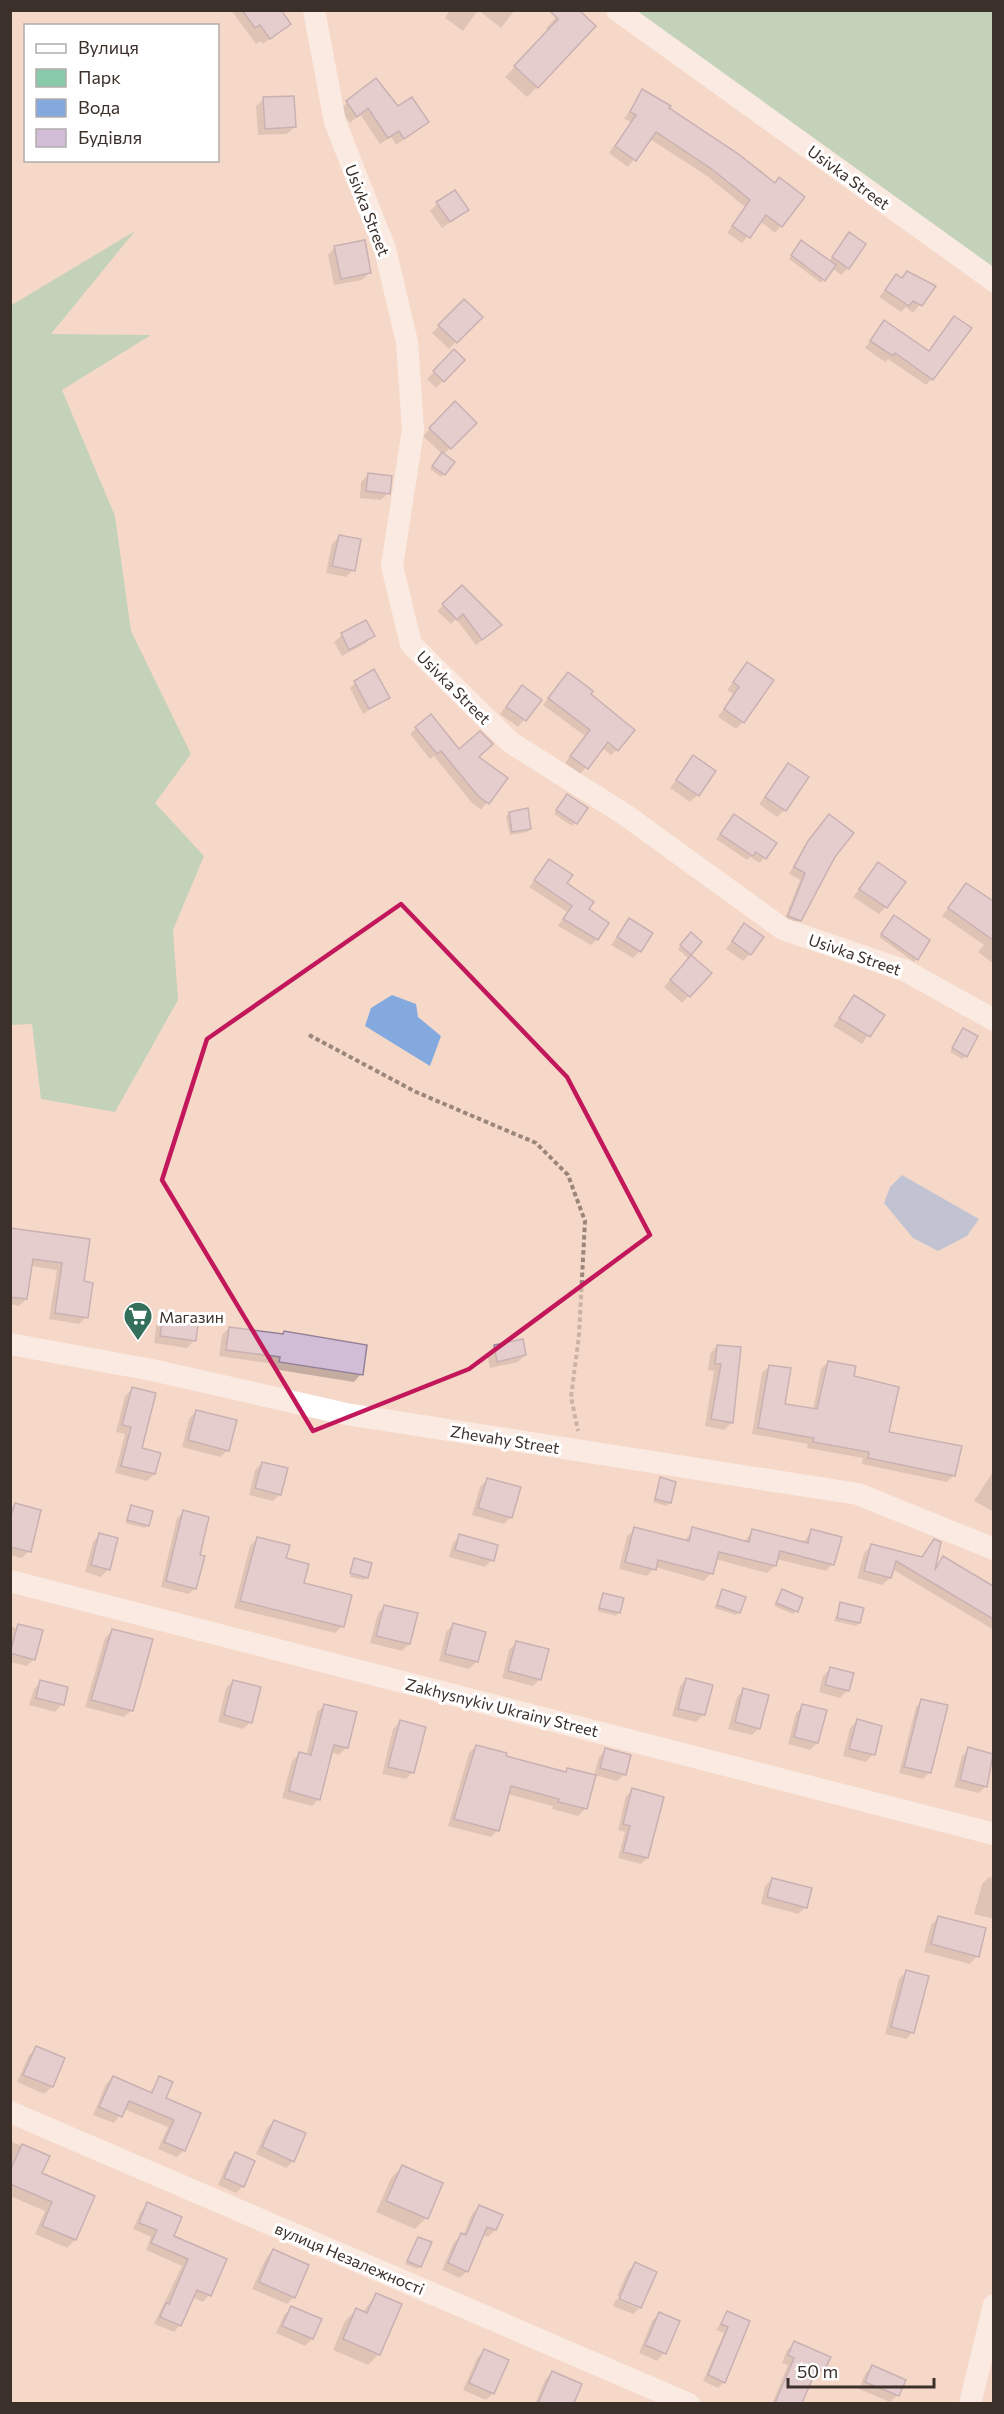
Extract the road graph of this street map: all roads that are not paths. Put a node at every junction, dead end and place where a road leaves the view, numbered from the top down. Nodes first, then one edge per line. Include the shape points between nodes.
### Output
1 (314, 10) edge
2 (616, 10) edge
3 (993, 281) edge
4 (993, 1020) edge
5 (10, 1344) edge
6 (993, 1549) edge
7 (10, 1581) edge
8 (993, 1834) edge
9 (10, 2112) edge
10 (993, 2305) edge
11 (689, 2403) edge
12 (970, 2403) edge

1 - 4 street, Usivka Street via 334,122 385,249 407,342 413,430 392,567 411,644 510,742 624,814 783,929 906,971
2 - 3 street, Usivka Street
5 - 6 street, Zhevahy Street via 152,1370 346,1414 858,1494
7 - 8 street, Zakhysnykiv Ukrainy Street
9 - 11 street, вулиця Незалежності
10 - 12 street

